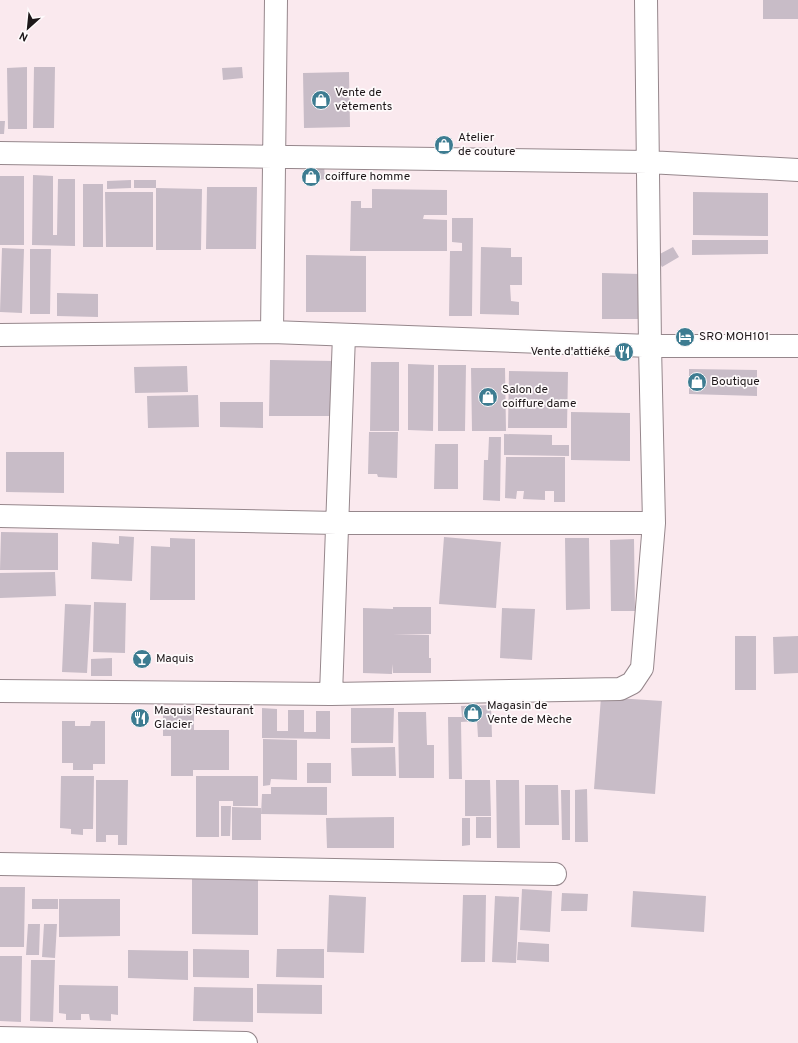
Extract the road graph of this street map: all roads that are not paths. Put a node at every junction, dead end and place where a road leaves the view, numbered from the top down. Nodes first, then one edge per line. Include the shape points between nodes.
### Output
1 (276, 0) edge
2 (646, 0) edge
3 (0, 153) edge
4 (274, 158) junction
5 (648, 162) junction
6 (798, 170) edge
7 (272, 332) junction
8 (344, 334) junction
9 (0, 335) edge
10 (650, 346) junction
11 (798, 346) edge
12 (0, 516) edge
13 (337, 522) junction
14 (654, 523) junction
15 (0, 691) edge
16 (332, 694) junction
17 (0, 864) edge
18 (555, 874) dead end
19 (0, 1038) edge
20 (246, 1043) edge

1 - 4 street
2 - 5 street
3 - 4 street
4 - 5 street
4 - 7 street
5 - 6 street
5 - 10 street
7 - 8 street
7 - 9 street
8 - 10 street
8 - 13 street
10 - 11 street
10 - 14 street
12 - 13 street
13 - 14 street
13 - 16 street
14 - 16 street via 642,668 632,683 620,689
15 - 16 street
17 - 18 street
19 - 20 street

